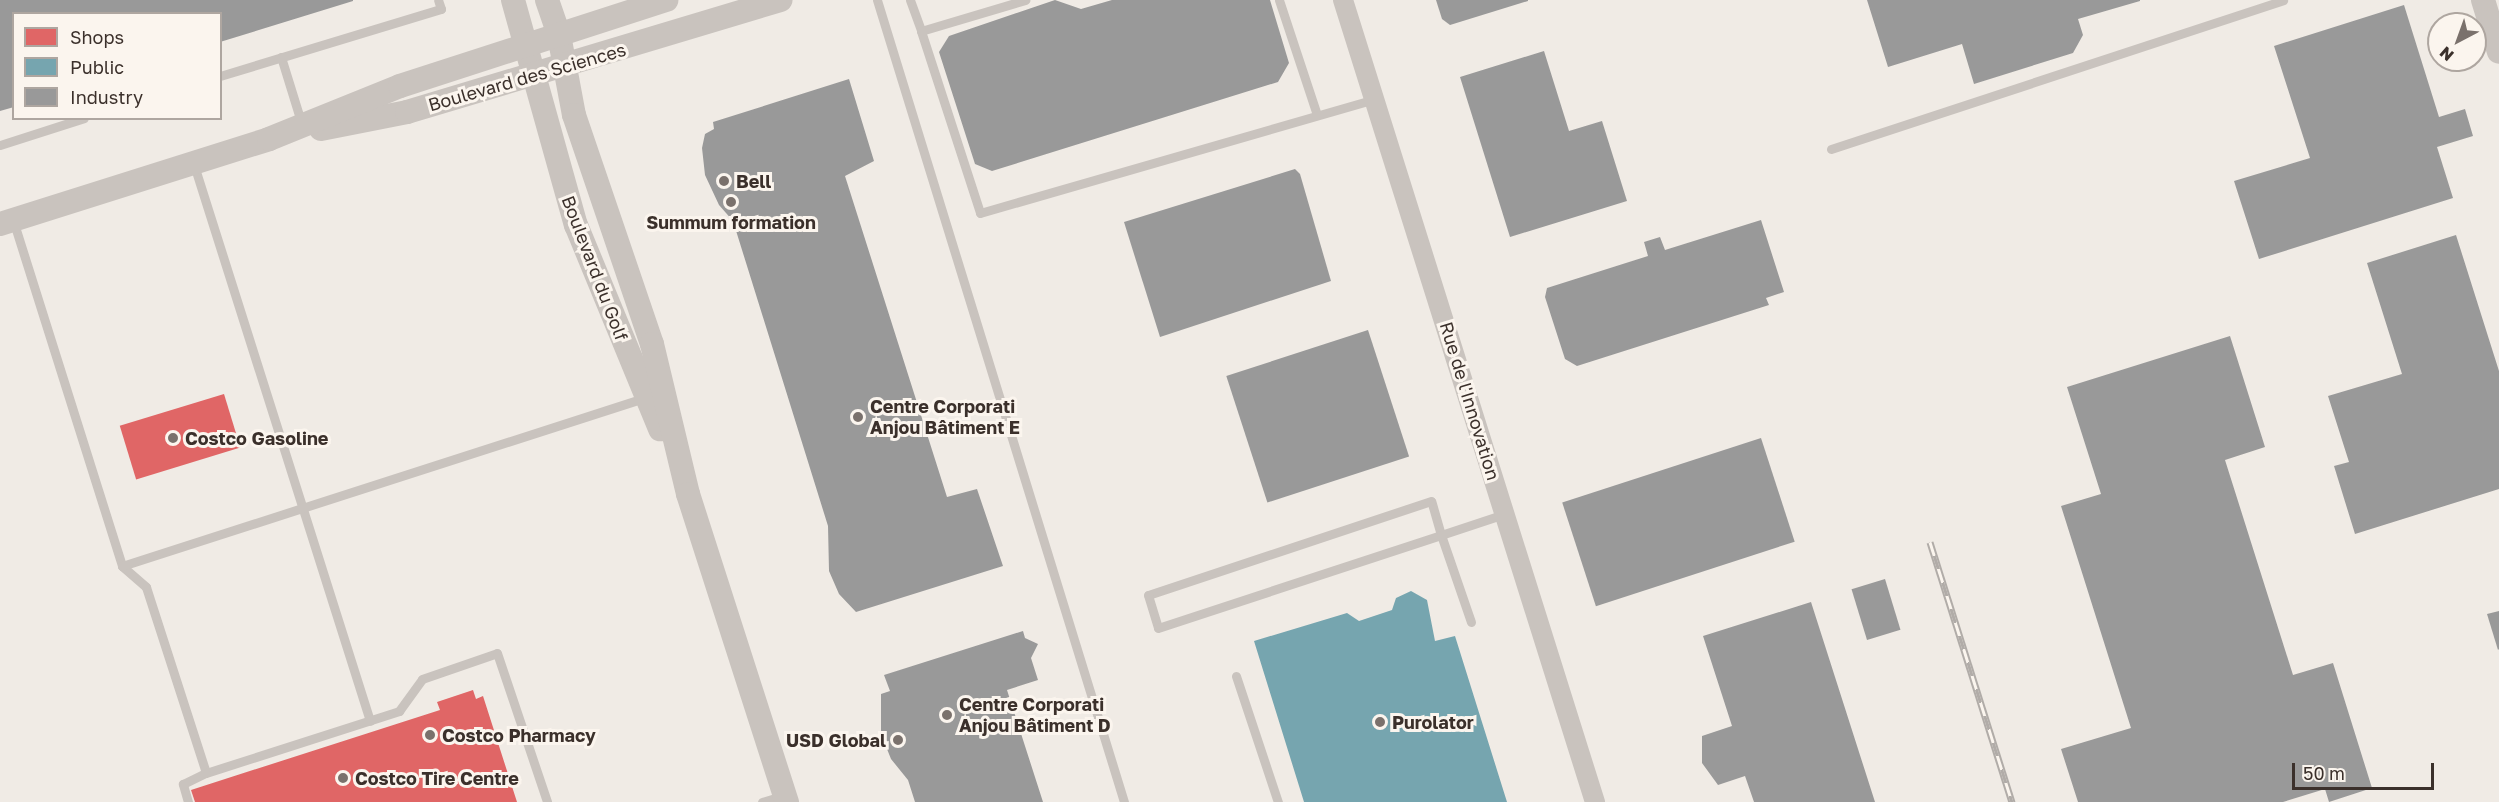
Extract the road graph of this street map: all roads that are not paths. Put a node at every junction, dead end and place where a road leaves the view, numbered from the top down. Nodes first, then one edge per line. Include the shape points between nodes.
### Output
1 (438, 0) edge
2 (513, 0) edge
3 (547, 0) edge
4 (666, 0) edge
5 (781, 0) edge
6 (877, 0) edge
7 (910, 0) edge
8 (1025, 0) edge
9 (1279, 0) edge
10 (1343, 0) edge
11 (2283, 0) edge
12 (2483, 0) edge
13 (921, 31) junction
14 (558, 35) junction
15 (526, 45) junction
16 (2499, 52) edge
17 (281, 57) junction
18 (564, 67) junction
19 (222, 75) edge
20 (533, 76) junction
21 (1375, 99) junction
22 (1317, 115) junction
23 (78, 120) edge
24 (302, 125) junction
25 (269, 139) junction
26 (0, 145) edge
27 (1831, 149) dead end
28 (193, 162) junction
29 (6, 222) edge
30 (647, 397) junction
31 (688, 494) junction
32 (303, 508) junction
33 (1504, 514) junction
34 (1441, 535) junction
35 (122, 566) junction
36 (1471, 622) dead end
37 (1236, 676) dead end
38 (370, 721) junction
39 (206, 773) junction
40 (778, 800) edge
41 (188, 802) edge
42 (547, 802) edge
43 (1124, 802) edge
44 (1278, 802) edge
45 (1594, 802) edge

1 - 17 lane via 441,9
2 - 15 street, Boulevard du Golf
3 - 14 street, Boulevard du Golf
4 - 14 street, Boulevard des Sciences
5 - 18 street, Boulevard des Sciences
6 - 43 lane
7 - 13 lane
8 - 13 lane
9 - 22 lane
10 - 21 street, Rue de l'Innovation
11 - 27 lane
12 - 16 street
13 - 22 lane via 980,213
14 - 15 street, Boulevard des Sciences
14 - 18 street, Boulevard du Golf
15 - 20 street, Boulevard du Golf
15 - 24 street, Boulevard des Sciences via 400,86
17 - 19 lane
17 - 24 lane
18 - 20 street, Boulevard des Sciences
18 - 31 street, Boulevard du Golf via 574,115 608,225 652,344
20 - 25 street, Boulevard des Sciences via 407,112
20 - 30 street, Boulevard du Golf via 576,225
21 - 22 lane
21 - 33 street, Rue de l'Innovation
23 - 26 lane
24 - 25 street, Boulevard des Sciences
25 - 28 street, Boulevard des Sciences
28 - 29 street, Boulevard des Sciences
28 - 32 lane
29 - 35 lane
30 - 31 street, Boulevard du Golf
30 - 32 lane
31 - 40 street, Boulevard du Golf
32 - 35 lane
32 - 38 lane
33 - 34 lane
33 - 45 street, Rue de l'Innovation
34 - 34 lane via 1158,628 1148,595 1431,501
34 - 36 lane
35 - 39 lane via 146,587
37 - 44 lane
38 - 39 lane
38 - 42 lane via 399,711 422,679 497,653
39 - 41 lane via 183,784

